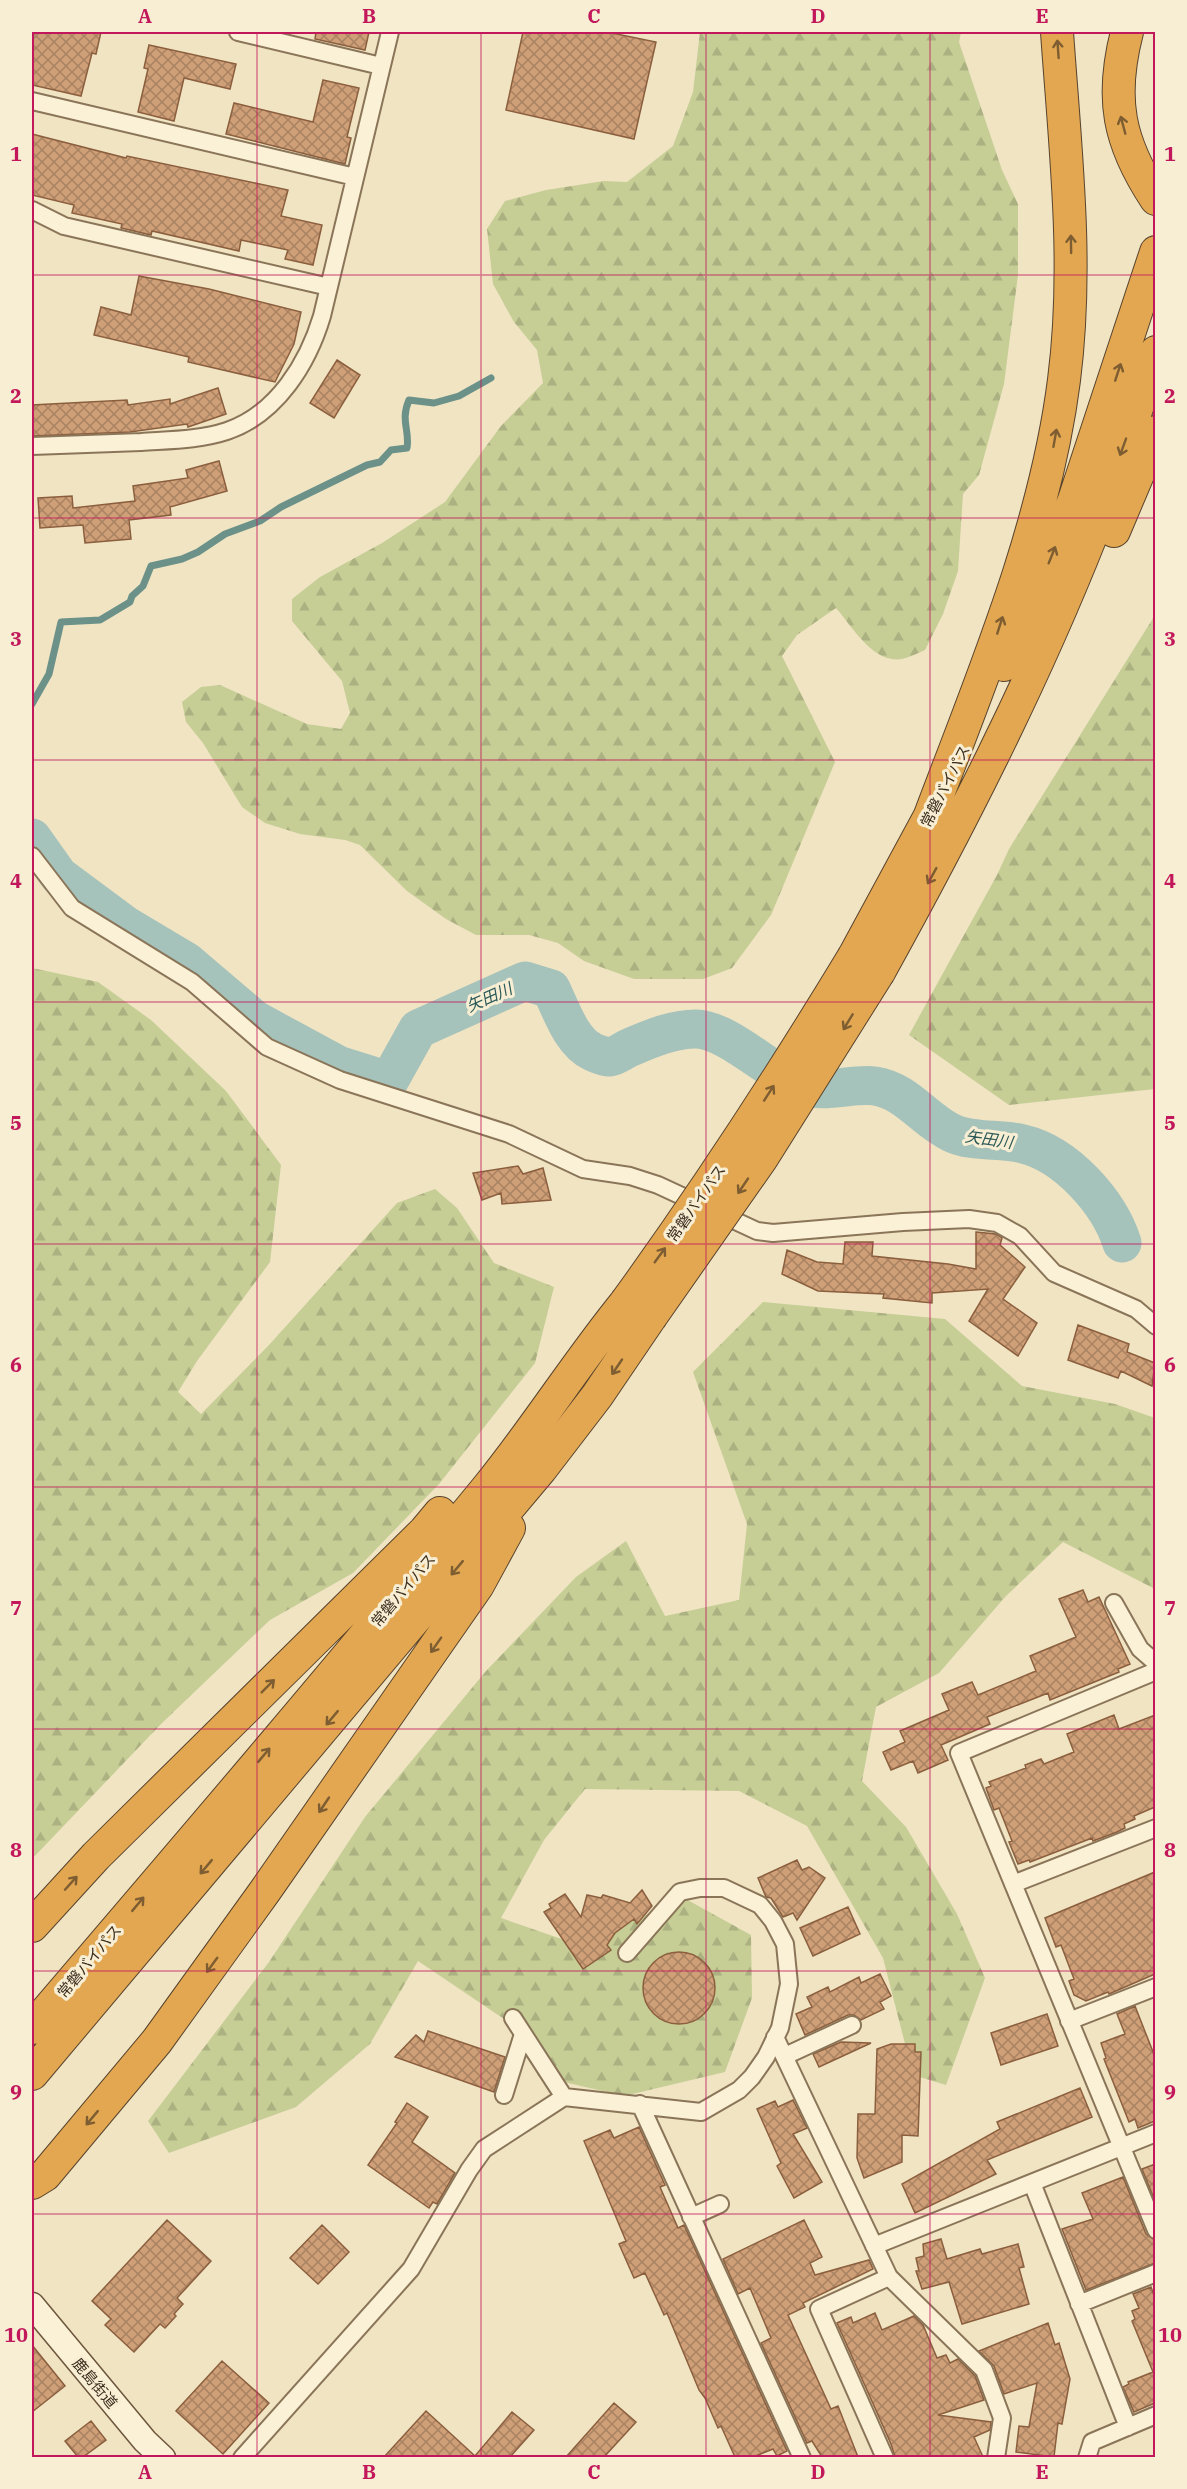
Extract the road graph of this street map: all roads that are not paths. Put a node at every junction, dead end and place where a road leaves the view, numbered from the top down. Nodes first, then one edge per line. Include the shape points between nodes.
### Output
1 (238, 32) edge
2 (390, 32) edge
3 (1057, 32) edge
4 (1127, 32) edge
5 (381, 66) junction
6 (32, 101) edge
7 (355, 177) junction
8 (1149, 189) edge
9 (32, 210) edge
10 (1155, 252) edge
11 (329, 287) junction
12 (1155, 352) edge
13 (1155, 432) edge
14 (32, 446) edge
15 (929, 818) junction
16 (960, 824) junction
17 (32, 856) edge
18 (866, 964) junction
19 (638, 1310) junction
20 (1155, 1326) edge
21 (601, 1332) junction
22 (541, 1469) junction
23 (1114, 1603) dead end
24 (1155, 1663) edge
25 (1155, 1671) edge
26 (1155, 1828) edge
27 (1013, 1884) junction
28 (32, 1926) edge
29 (627, 1953) dead end
30 (1155, 1986) edge
31 (513, 2018) dead end
32 (1070, 2021) junction
33 (852, 2025) dead end
34 (32, 2028) edge
35 (523, 2034) junction
36 (776, 2037) junction
37 (784, 2056) junction
38 (32, 2074) edge
39 (504, 2095) dead end
40 (564, 2097) junction
41 (640, 2104) junction
42 (1155, 2133) edge
43 (1121, 2147) junction
44 (1032, 2183) junction
45 (36, 2186) edge
46 (720, 2204) dead end
47 (691, 2217) junction
48 (1155, 2230) edge
49 (874, 2246) junction
50 (1155, 2273) edge
51 (889, 2277) junction
52 (1079, 2304) junction
53 (36, 2319) edge
54 (1155, 2415) edge
55 (1128, 2427) junction
56 (163, 2457) edge
57 (243, 2457) edge
58 (802, 2457) edge
59 (885, 2457) edge
60 (996, 2457) edge
61 (1087, 2457) edge

1 - 5 street
2 - 5 street
15 -> 3 highway via 993,646 1032,529 1053,449 1071,295 1070,217
8 -> 4 highway via 1131,156 1118,108 1119,63
5 - 7 street
6 - 7 street
7 - 11 street
9 - 11 street via 64,226
15 -> 10 highway, 常磐バイパス via 1018,638 1074,500
11 - 14 street via 315,339 293,380 277,398 242,424 206,436
12 -> 16 highway, 常磐バイパス via 1091,536 1031,676
13 - 16 highway via 1109,542 1041,679
15 - 18 highway, 常磐バイパス
16 -> 18 highway, 常磐バイパス
17 - 20 street via 72,908 192,982 267,1047 340,1080 500,1131 583,1169 612,1172 658,1185 757,1231 969,1219 997,1222 1020,1236 1054,1273 1136,1309
18 - 19 highway, 常磐バイパス, bridge via 762,1158
19 - 21 highway, 常磐バイパス
19 -> 22 highway, 常磐バイパス via 597,1396
28 -> 21 highway via 96,1856 425,1531 532,1400
34 -> 21 highway, 常磐バイパス via 489,1485
22 -> 38 highway, 常磐バイパス
22 -> 45 highway via 478,1585 265,1891 157,2041
23 - 24 street via 1140,1649
25 - 27 street via 959,1753
26 - 27 street
27 - 32 street
29 - 36 street via 680,1892 724,1888 760,1905 785,1944 788,1965 787,2004
30 - 32 street
31 - 35 street
32 - 43 street
33 - 37 street
35 - 39 street
35 - 40 street
36 - 37 street
36 - 41 street via 752,2077 715,2105 700,2112
37 - 49 street
40 - 41 street
40 - 57 street via 484,2149 411,2269
41 - 47 street
42 - 43 street
43 - 44 street
43 - 48 street
44 - 49 street
44 - 52 street
46 - 47 street
47 - 58 street
49 - 51 street
50 - 52 street
51 - 59 street via 819,2309
51 - 60 street via 984,2370 1002,2418
52 - 55 street
53 - 56 street, 鹿島街道 via 145,2442
54 - 55 street
55 - 61 street via 1092,2442

